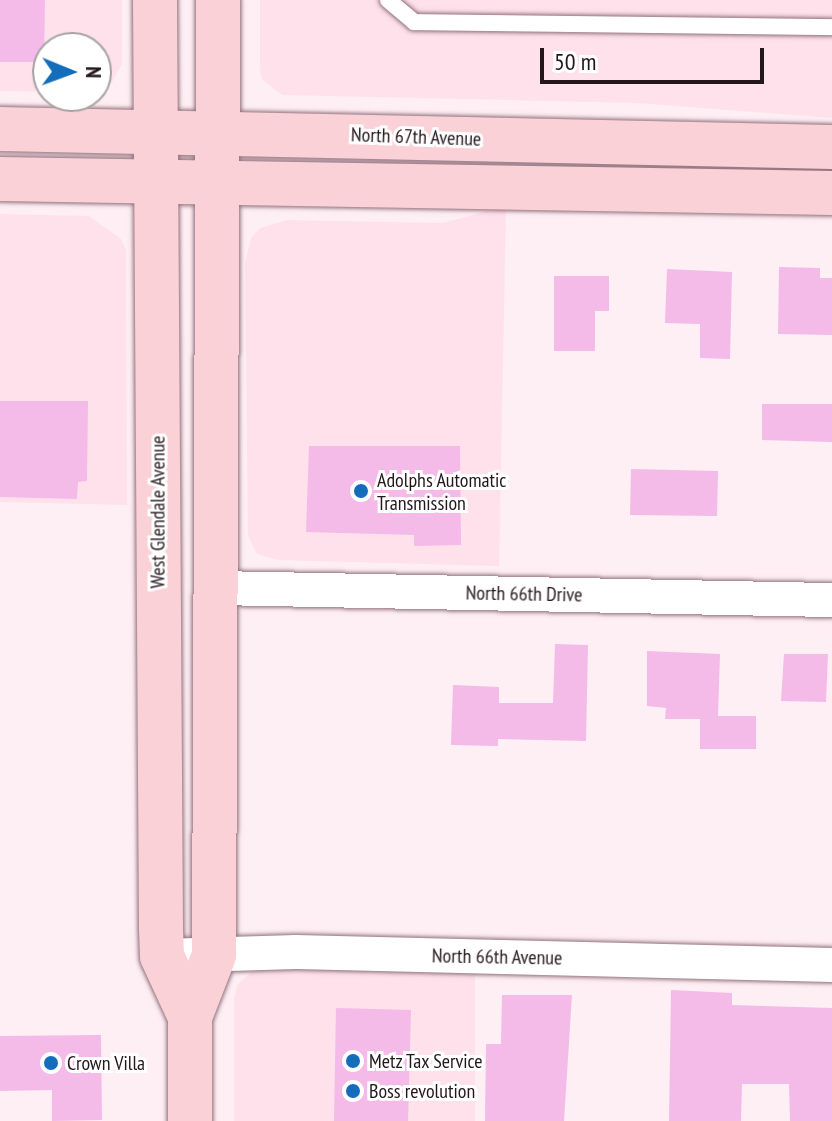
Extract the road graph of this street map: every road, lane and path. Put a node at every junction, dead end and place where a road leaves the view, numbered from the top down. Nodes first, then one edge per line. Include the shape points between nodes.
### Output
1 (155, 0) edge
2 (218, 0) edge
3 (388, 0) edge
4 (832, 27) edge
5 (0, 129) edge
6 (156, 130) junction
7 (218, 132) junction
8 (832, 147) edge
9 (0, 179) edge
10 (156, 181) junction
11 (218, 181) junction
12 (832, 193) edge
13 (216, 588) junction
14 (832, 600) edge
15 (214, 955) junction
16 (162, 956) junction
17 (832, 965) edge
18 (190, 1017) junction
19 (190, 1121) edge

1 - 6 main road, West Glendale Avenue
2 - 7 main road, West Glendale Avenue
3 - 4 lane via 414,22
5 - 6 main road, North 67th Avenue
6 - 7 main road, North 67th Avenue
6 - 10 main road, West Glendale Avenue
7 - 8 main road, North 67th Avenue
7 - 11 main road, West Glendale Avenue
9 - 10 main road
10 - 11 main road
10 - 16 main road, West Glendale Avenue
11 - 12 main road
11 - 13 main road, West Glendale Avenue
13 - 14 street, North 66th Drive
13 - 15 main road, West Glendale Avenue
15 - 16 street, North 66th Avenue
15 - 17 street, North 66th Avenue via 296,952
15 - 18 main road, West Glendale Avenue
16 - 18 main road, West Glendale Avenue
18 - 19 main road, West Glendale Avenue

